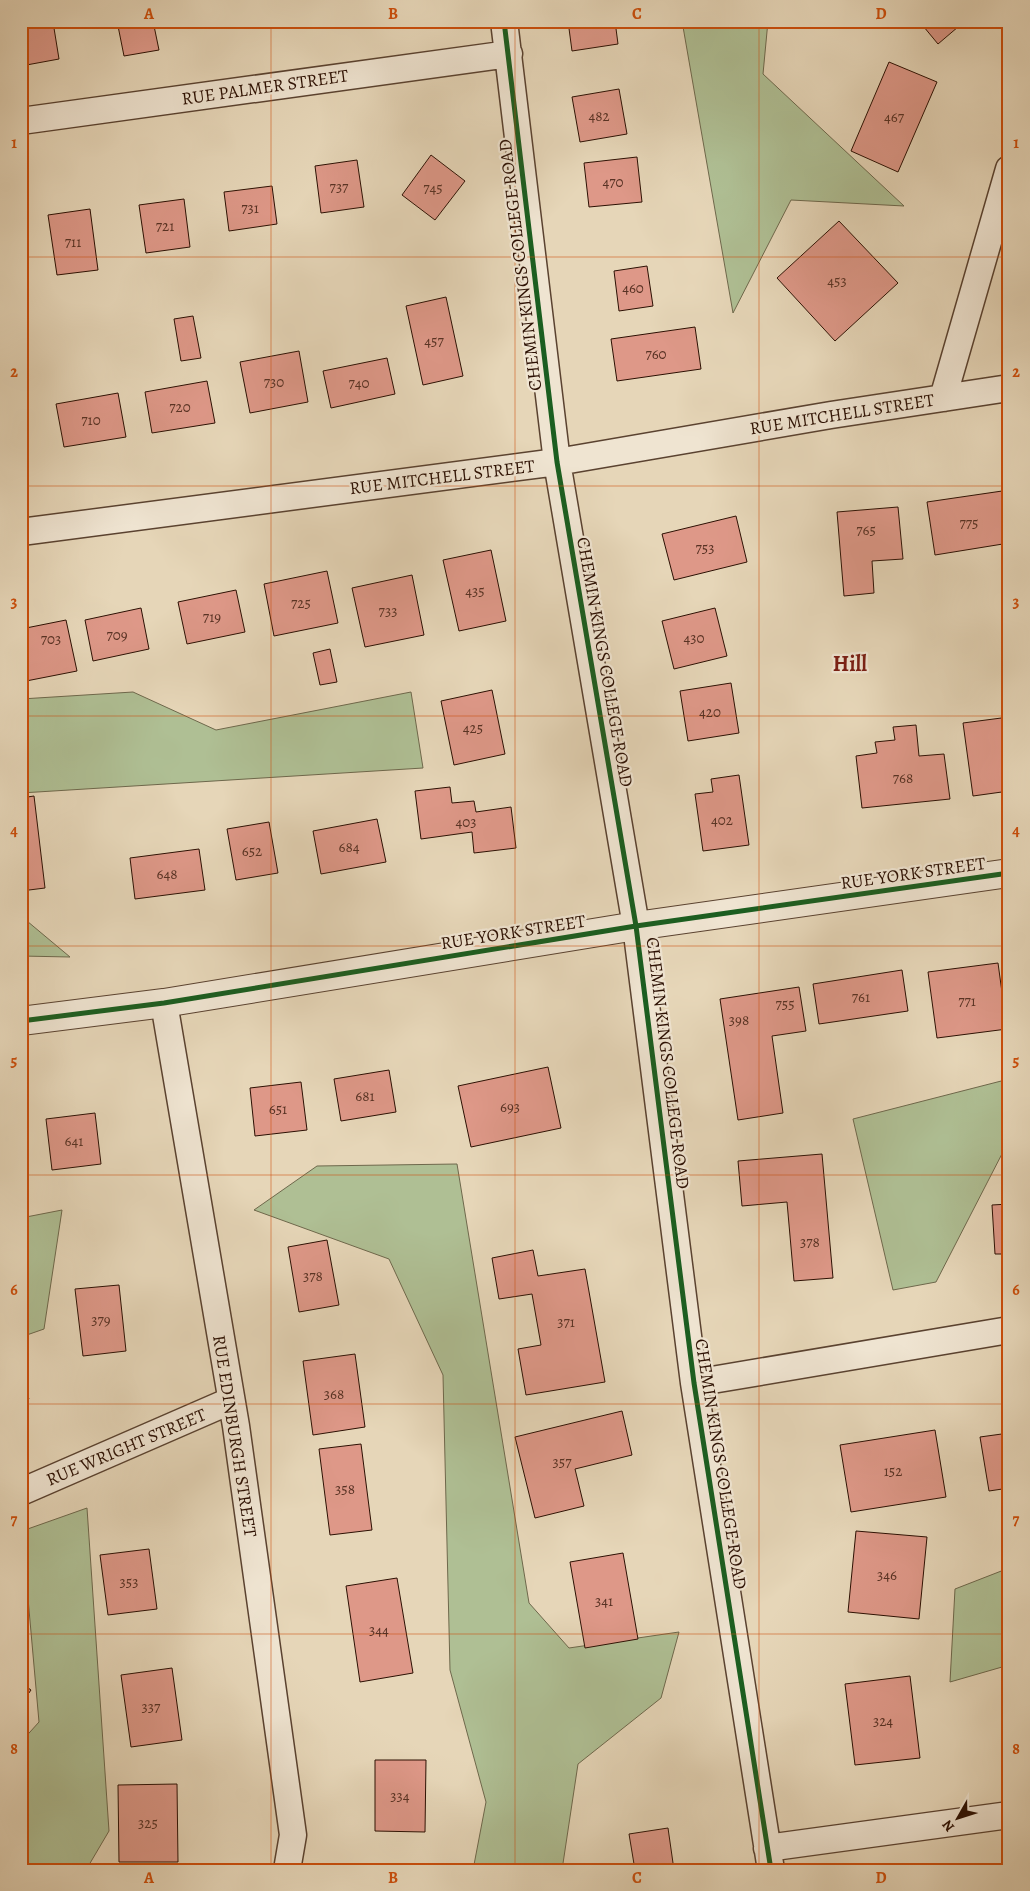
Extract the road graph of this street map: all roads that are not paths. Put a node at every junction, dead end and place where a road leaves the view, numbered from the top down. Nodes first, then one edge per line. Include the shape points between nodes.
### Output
1 (504, 21) edge
2 (509, 54) junction
3 (21, 121) edge
4 (1009, 169) edge
5 (1009, 388) edge
6 (943, 398) junction
7 (557, 462) junction
8 (21, 532) edge
9 (1009, 873) edge
10 (636, 926) junction
11 (164, 1003) junction
12 (21, 1021) edge
13 (1009, 1330) edge
14 (694, 1383) junction
15 (230, 1401) junction
16 (21, 1492) edge
17 (1009, 1815) edge
18 (769, 1859) edge
19 (287, 1870) edge

1 - 2 street, CHEMIN KINGS COLLEGE ROAD
2 - 3 street, RUE PALMER STREET
2 - 7 street, CHEMIN KINGS COLLEGE ROAD
4 - 6 street
5 - 6 street, RUE MITCHELL STREET
6 - 7 street, RUE MITCHELL STREET
7 - 8 street, RUE MITCHELL STREET
7 - 10 street, CHEMIN KINGS COLLEGE ROAD
9 - 10 street, RUE YORK STREET
10 - 11 street, RUE YORK STREET
10 - 14 street, CHEMIN KINGS COLLEGE ROAD
11 - 12 street, RUE YORK STREET
11 - 15 street, RUE EDINBURGH STREET
13 - 14 street
14 - 18 street, CHEMIN KINGS COLLEGE ROAD
15 - 16 street, RUE WRIGHT STREET
15 - 19 street, RUE EDINBURGH STREET via 293,1835
17 - 18 street

